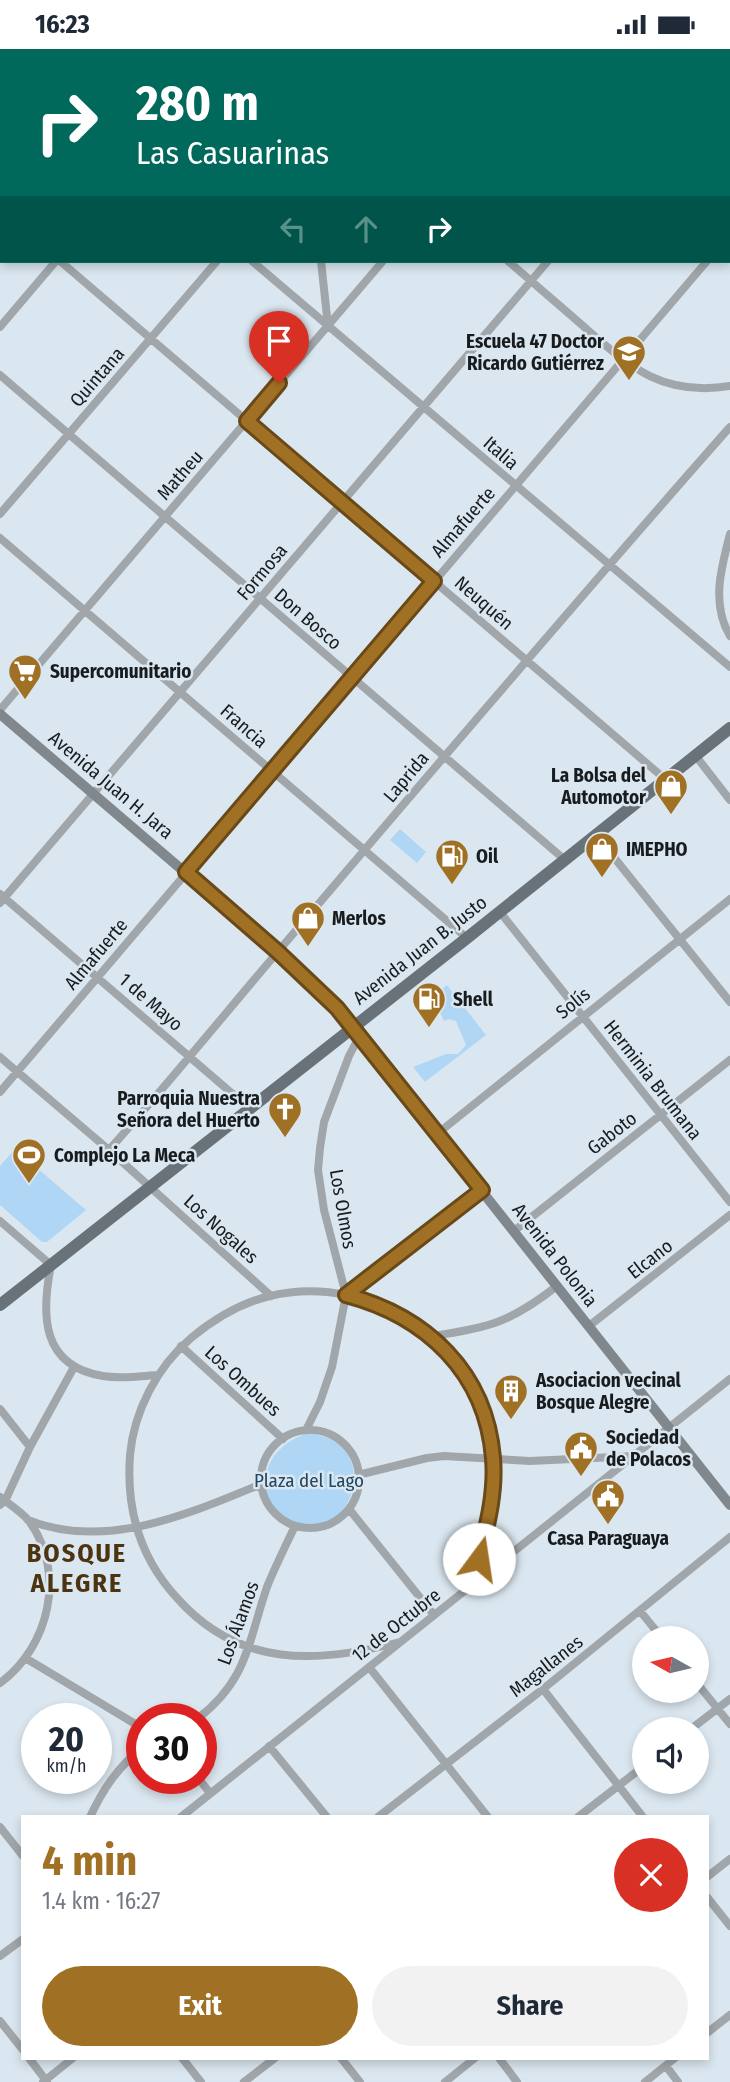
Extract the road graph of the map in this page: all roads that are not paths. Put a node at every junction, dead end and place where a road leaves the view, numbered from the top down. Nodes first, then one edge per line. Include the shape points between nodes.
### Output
1 (56, 263) edge
2 (60, 263) edge
3 (215, 263) edge
4 (254, 263) edge
5 (321, 263) edge
6 (381, 263) edge
7 (510, 263) edge
8 (546, 263) edge
9 (705, 263) edge
10 (531, 281) junction
11 (328, 326) junction
12 (0, 327) edge
13 (151, 338) junction
14 (622, 360) junction
15 (0, 375) edge
16 (730, 386) edge
17 (423, 407) junction
18 (247, 421) junction
19 (730, 427) edge
20 (69, 434) junction
21 (515, 486) junction
22 (342, 502) junction
23 (0, 514) edge
24 (165, 517) junction
25 (730, 534) edge
26 (0, 538) edge
27 (607, 565) junction
28 (434, 581) junction
29 (260, 598) junction
30 (84, 611) junction
31 (728, 629) edge
32 (526, 660) junction
33 (730, 667) edge
34 (352, 677) junction
35 (180, 692) junction
36 (0, 712) edge
37 (730, 728) edge
38 (695, 755) junction
39 (444, 757) junction
40 (272, 771) junction
41 (665, 779) junction
42 (93, 793) junction
43 (730, 800) edge
44 (596, 835) junction
45 (364, 850) junction
46 (565, 860) junction
47 (186, 872) junction
48 (1, 898) edge
49 (730, 899) edge
50 (499, 912) junction
51 (467, 938) junction
52 (679, 938) junction
53 (278, 952) junction
54 (97, 977) junction
55 (730, 1002) edge
56 (582, 1016) junction
57 (356, 1032) junction
58 (0, 1057) edge
59 (191, 1057) junction
60 (730, 1061) edge
61 (17, 1072) junction
62 (0, 1092) edge
63 (248, 1108) junction
64 (661, 1115) junction
65 (438, 1134) junction
66 (109, 1150) junction
67 (150, 1187) junction
68 (482, 1190) junction
69 (730, 1202) edge
70 (730, 1215) edge
71 (0, 1221) edge
72 (514, 1231) junction
73 (51, 1265) junction
74 (557, 1286) junction
75 (346, 1295) junction
76 (271, 1296) junction
77 (0, 1305) edge
78 (589, 1327) junction
79 (432, 1336) junction
80 (181, 1346) junction
81 (74, 1367) junction
82 (158, 1375) junction
83 (730, 1379) edge
84 (0, 1409) edge
85 (307, 1428) junction
86 (670, 1429) junction
87 (283, 1439) junction
88 (30, 1447) junction
89 (636, 1455) junction
90 (494, 1459) junction
91 (358, 1475) junction
92 (260, 1487) junction
93 (2, 1501) edge
94 (730, 1505) edge
95 (349, 1509) junction
96 (28, 1520) junction
97 (294, 1528) junction
98 (135, 1529) junction
99 (730, 1537) edge
100 (468, 1589) junction
101 (640, 1611) junction
102 (434, 1615) junction
103 (652, 1626) edge
104 (400, 1642) junction
105 (250, 1647) junction
106 (26, 1659) junction
107 (369, 1667) junction
108 (0, 1683) edge
109 (543, 1689) junction
110 (709, 1697) edge
111 (730, 1699) edge
112 (215, 1703) edge
113 (718, 1708) junction
114 (706, 1717) edge
115 (126, 1718) edge
116 (730, 1724) edge
117 (269, 1747) junction
118 (126, 1763) edge
119 (445, 1764) junction
120 (632, 1775) edge
121 (619, 1785) junction
122 (217, 1788) edge
123 (210, 1794) edge
124 (91, 1815) edge
125 (184, 1815) edge
126 (325, 1815) edge
127 (381, 1815) edge
128 (486, 1815) edge
129 (582, 1815) edge
130 (642, 1815) edge
131 (0, 1827) edge
132 (21, 1853) edge
133 (730, 1859) edge
134 (709, 1875) edge
135 (709, 1900) edge
136 (730, 1926) edge
137 (21, 1940) edge
138 (0, 1956) edge
139 (730, 2015) edge
140 (0, 2021) edge
141 (709, 2031) edge
142 (21, 2047) edge
143 (30, 2060) edge
144 (71, 2060) edge
145 (184, 2060) edge
146 (272, 2060) edge
147 (343, 2060) edge
148 (472, 2060) edge
149 (500, 2060) edge
150 (674, 2060) edge
151 (666, 2066) junction
152 (45, 2081) edge
153 (201, 2082) edge
154 (244, 2082) edge
155 (360, 2082) edge
156 (445, 2082) edge
157 (517, 2082) edge
158 (645, 2082) edge
159 (678, 2082) edge

1 - 12 street
2 - 13 street, Neuquén
3 - 13 street, Quintana
4 - 11 street, Italia
5 - 11 street
6 - 11 street, Matheu
7 - 10 street
8 - 10 street, Formosa
9 - 14 street, Almafuerte
10 - 14 street
10 - 17 street, Formosa
11 - 17 street, Italia
11 - 18 street, Matheu
13 - 18 street, Neuquén
13 - 20 street, Quintana
14 - 16 street via 665,382
14 - 21 street, Almafuerte
15 - 20 street, Don Bosco
17 - 21 street, Italia
17 - 22 street, Formosa
18 - 22 street, Neuquén
18 - 24 street, Matheu
19 - 27 street, Laprida
20 - 23 street, Quintana
20 - 24 street, Don Bosco
21 - 27 street, Italia
21 - 28 street, Almafuerte
22 - 28 street, Neuquén
22 - 29 street, Formosa
24 - 29 street, Don Bosco
24 - 30 street, Matheu
25 - 31 street via 719,596
26 - 30 street, Francia
27 - 32 street, Laprida
27 - 33 street, Italia
28 - 32 street, Neuquén
28 - 34 street, Almafuerte
29 - 34 street, Don Bosco
29 - 35 street, Formosa
30 - 35 street, Francia
30 - 36 street, Matheu
32 - 39 street, Laprida
32 - 41 street, Neuquén
34 - 39 street, Don Bosco
34 - 40 street, Almafuerte
35 - 40 street, Francia
35 - 42 street, Formosa
36 - 42 main road, Avenida Juan H. Jara
37 - 38 main road, Avenida Juan B. Justo
38 - 41 main road, Avenida Juan B. Justo
38 - 43 street
39 - 45 street, Laprida
39 - 46 street, Don Bosco
40 - 45 street, Francia
40 - 47 street, Almafuerte
41 - 44 main road, Avenida Juan B. Justo
42 - 47 main road, Avenida Juan H. Jara
42 - 48 street, Formosa
44 - 46 main road, Avenida Juan B. Justo
44 - 52 street
45 - 51 street, Francia
45 - 53 street, Laprida
46 - 50 main road, Avenida Juan B. Justo
47 - 53 main road, Avenida Juan H. Jara
47 - 54 street, Almafuerte
48 - 54 street, 1 de Mayo
49 - 52 street, Solís
50 - 51 main road, Avenida Juan B. Justo
50 - 56 street, Herminia Brumana
51 - 57 main road, Avenida Juan B. Justo
52 - 55 street
52 - 56 street, Solís
53 - 57 main road, Avenida Juan H. Jara
53 - 59 street, Laprida
54 - 59 street, 1 de Mayo
54 - 61 street, Almafuerte
56 - 64 street, Herminia Brumana
56 - 65 street, Solís
57 - 63 main road, Avenida Juan B. Justo
57 - 65 main road, Avenida Polonia
57 - 75 street, Los Olmos via 324,1122 318,1170
58 - 61 street, Los Nogales
59 - 63 street, 1 de Mayo
59 - 66 street, Laprida
60 - 64 street, Gaboto
61 - 62 street, Almafuerte
61 - 66 street, Los Nogales
63 - 67 main road, Avenida Juan B. Justo
64 - 69 street, Herminia Brumana
64 - 72 street, Gaboto
65 - 68 main road, Avenida Polonia
66 - 67 street, Los Nogales
67 - 73 main road, Avenida Juan B. Justo
67 - 76 street, Los Nogales
68 - 72 main road, Avenida Polonia
68 - 75 street
70 - 78 street, Elcano
71 - 73 street
72 - 74 main road, Avenida Polonia
73 - 77 main road, Avenida Juan B. Justo
73 - 81 street via 45,1308 48,1333
74 - 78 main road, Avenida Polonia
74 - 79 street via 507,1319
75 - 76 street via 309,1291
75 - 79 street via 405,1317
75 - 85 street, Los Olmos via 332,1367
76 - 80 street via 224,1314
78 - 86 main road, Avenida Polonia
79 - 90 street via 463,1371 484,1413
80 - 82 street
80 - 87 street, Los Ombues
81 - 82 street via 105,1377
81 - 88 street
82 - 98 street via 131,1446
83 - 86 street, 12 de Octubre
84 - 88 street
85 - 87 street
85 - 91 street via 345,1443 352,1450
86 - 89 street, 12 de Octubre
86 - 94 main road, Avenida Polonia
87 - 92 street via 265,1460
88 - 93 street
89 - 90 street
89 - 100 street, 12 de Octubre
90 - 91 street via 427,1458
90 - 100 street via 490,1514
91 - 95 street
92 - 97 street via 271,1512
92 - 98 street
93 - 96 street
95 - 97 street via 325,1526
95 - 102 street
96 - 98 street via 72,1530
96 - 106 street via 41,1543 50,1580 42,1627
97 - 105 street, Los Álamos via 268,1585
98 - 105 street via 156,1571 177,1599 216,1631
99 - 101 street, Magallanes
100 - 102 street, 12 de Octubre
101 - 103 street
101 - 109 street, Magallanes
102 - 104 street, 12 de Octubre
104 - 105 street via 316,1658
104 - 107 street, 12 de Octubre
105 - 112 street, Los Álamos via 232,1683
106 - 108 street
106 - 115 street
107 - 117 street, 12 de Octubre
107 - 119 street
109 - 119 street, Magallanes
109 - 121 street
110 - 113 street
111 - 113 street
113 - 114 street
113 - 116 street
117 - 122 street, 12 de Octubre
117 - 126 street
118 - 124 street via 107,1784
119 - 127 street, Magallanes
119 - 128 street
120 - 121 street
121 - 129 street
121 - 130 street
123 - 125 street, 12 de Octubre
131 - 132 street
133 - 134 street
135 - 136 street
137 - 138 street
139 - 141 street
140 - 142 street
143 - 152 street
144 - 152 street
145 - 153 street
146 - 154 street
147 - 155 street
148 - 156 street
149 - 157 street
150 - 151 street
151 - 158 street
151 - 159 street

